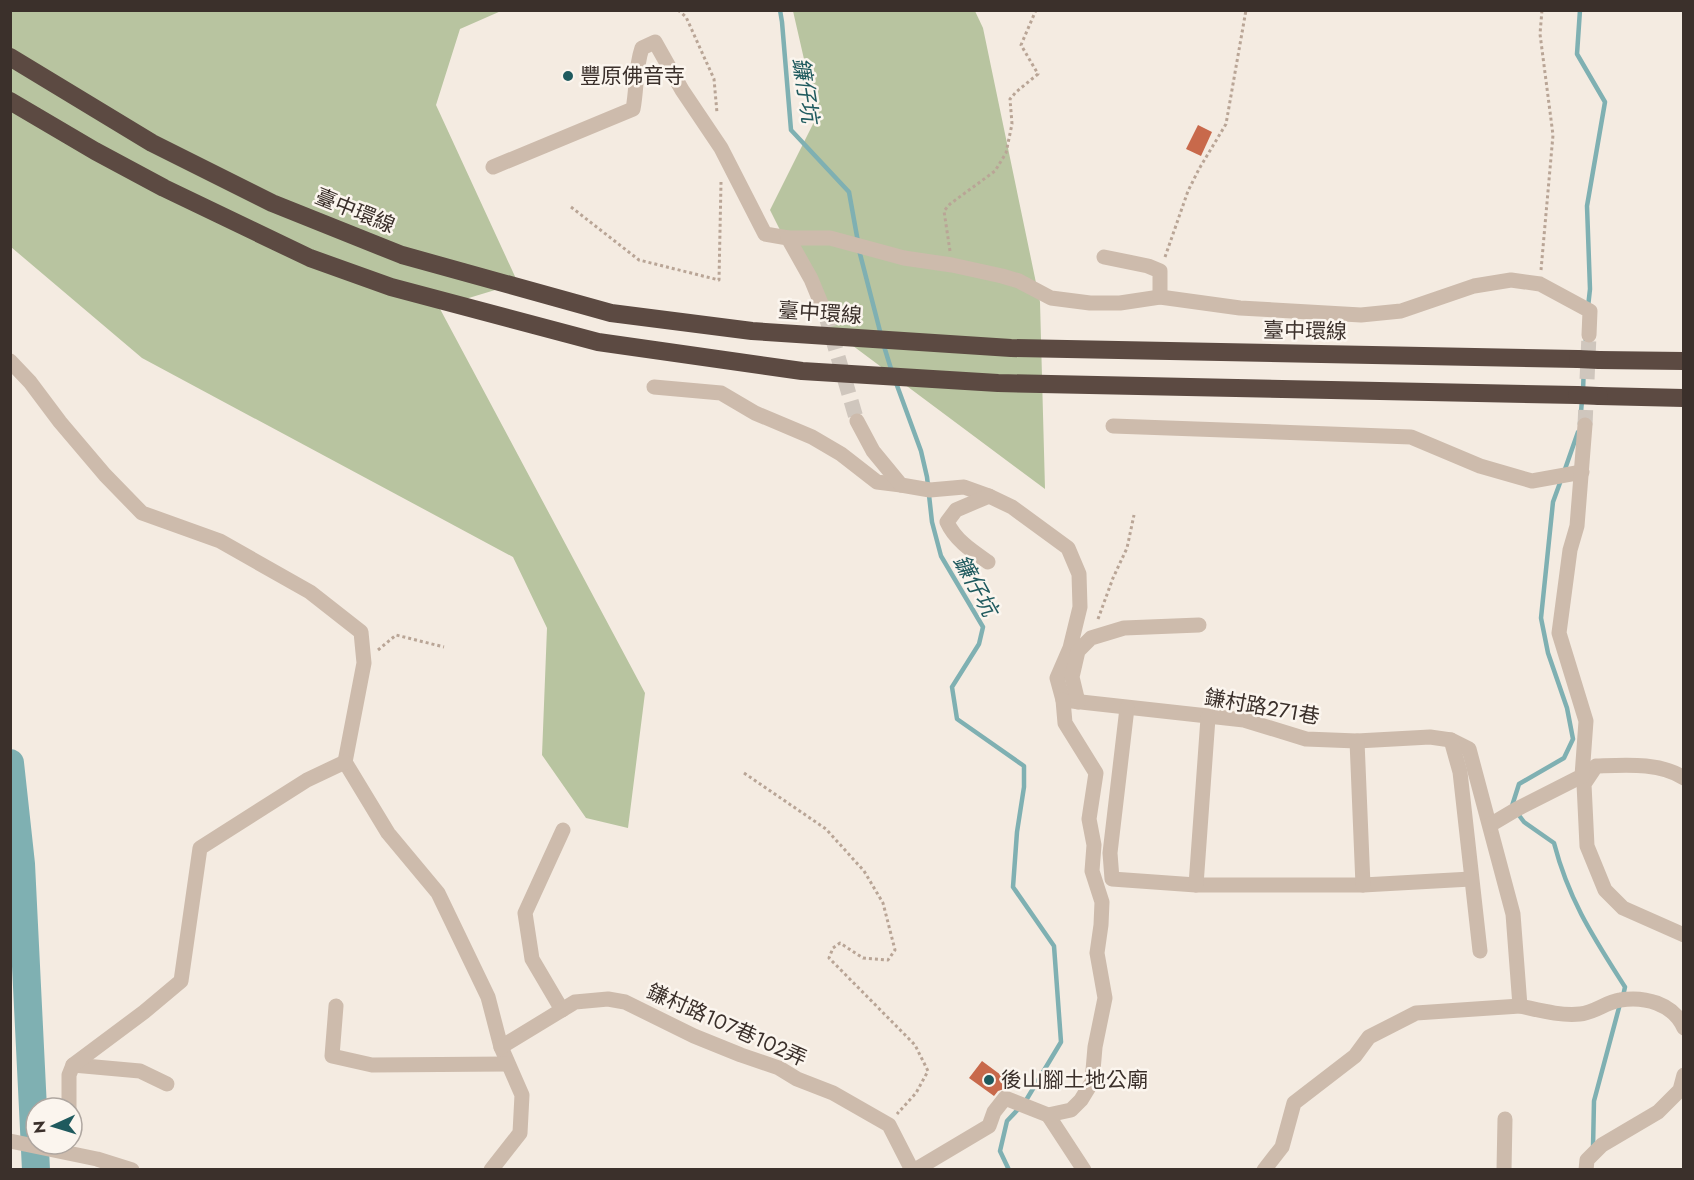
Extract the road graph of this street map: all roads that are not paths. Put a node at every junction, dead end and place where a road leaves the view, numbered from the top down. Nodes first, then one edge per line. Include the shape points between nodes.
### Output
1 (10, 57) edge
2 (10, 101) edge
3 (493, 167) dead end
4 (788, 238) junction
5 (1104, 257) dead end
6 (1160, 297) junction
7 (825, 313) tunnel mouth
8 (1589, 335) tunnel mouth
9 (10, 361) edge
10 (1683, 361) edge
11 (654, 387) dead end
12 (1683, 398) edge
13 (856, 421) tunnel mouth
14 (1585, 424) tunnel mouth
15 (1113, 426) dead end
16 (1582, 472) junction
17 (902, 485) junction
18 (989, 496) junction
19 (988, 562) dead end
20 (1199, 625) dead end
21 (1070, 701) junction
22 (1127, 708) junction
23 (1208, 717) junction
24 (1451, 740) junction
25 (1357, 741) junction
26 (345, 762) junction
27 (1683, 778) edge
28 (1584, 784) junction
29 (1512, 811) junction
30 (1490, 825) junction
31 (563, 830) dead end
32 (1471, 879) junction
33 (1196, 885) junction
34 (1363, 885) junction
35 (1683, 935) edge
36 (1480, 951) dead end
37 (336, 1006) dead end
38 (1520, 1006) junction
39 (562, 1010) junction
40 (1683, 1028) edge
41 (501, 1047) junction
42 (508, 1064) junction
43 (73, 1065) junction
44 (1683, 1075) edge
45 (167, 1084) dead end
46 (69, 1096) edge
47 (1048, 1115) junction
48 (1505, 1119) dead end
49 (84, 1154) edge
50 (132, 1170) edge
51 (490, 1170) edge
52 (913, 1170) edge
53 (1084, 1170) edge
54 (1264, 1170) edge
55 (1504, 1170) edge
56 (1586, 1170) edge

1 - 10 highway, 臺中環線, bridge via 152,143 272,202 402,255 611,313 752,331 1011,348
2 - 12 highway, bridge via 164,188 310,258 391,287 598,342 801,371 998,382
3 - 4 street via 633,110 637,62 642,48 655,42 721,148 765,234
4 - 6 street via 830,238 904,258 952,265 1019,281 1051,298 1120,303
4 - 7 street
5 - 6 street via 1160,271
6 - 8 street via 1240,308 1361,315 1401,311 1511,280 1540,284 1590,311
9 - 26 street via 105,475 142,513 220,541 310,592 361,633 364,663
11 - 17 street via 721,393 755,413 812,437 877,482
13 - 17 street via 873,451
14 - 16 street
15 - 16 street via 1410,437 1480,466 1532,481
16 - 29 street via 1559,633 1586,721 1582,776
17 - 18 street via 930,490 964,487
18 - 19 street via 956,510 947,522 968,549
18 - 21 street via 1012,507 1068,548 1079,574 1080,607 1070,648 1057,678
20 - 21 street via 1124,628 1091,638 1078,651
21 - 22 street, 鎌村路271巷
21 - 47 street via 1065,723 1096,773 1089,819 1094,845 1092,871 1102,902 1097,953 1105,998 1092,1082 1071,1110
22 - 23 street, 鎌村路271巷
22 - 33 street via 1110,853 1112,879
23 - 25 street, 鎌村路271巷 via 1244,720 1306,739
23 - 33 street
24 - 25 street, 鎌村路271巷 via 1430,737
24 - 30 street via 1469,749
24 - 32 street via 1460,772
25 - 34 street
26 - 41 street via 388,833 438,893 488,997
26 - 43 street via 307,780 200,848 182,981
27 - 28 street via 1672,770 1596,766
28 - 29 street
28 - 35 street via 1587,846 1605,890 1623,908
29 - 30 street
30 - 38 street via 1513,914
31 - 39 street via 525,913 532,959
32 - 34 street
32 - 36 street
33 - 34 street
37 - 42 street via 332,1056 372,1065
38 - 40 street via 1582,1014 1619,1000 1648,999 1666,1007
38 - 54 street via 1416,1013 1369,1037 1355,1056 1294,1103 1282,1147
39 - 41 street, 鎌村路107巷102弄
39 - 52 street, 鎌村路107巷102弄 via 575,1002 625,1002 694,1036 779,1068 889,1125
41 - 42 street
42 - 51 street via 522,1095 520,1133
43 - 45 street via 140,1071
43 - 46 street
44 - 56 street via 1680,1090 1658,1112 1602,1145 1587,1160
47 - 52 street via 1005,1098 989,1126
47 - 53 street
48 - 55 street
49 - 50 street

